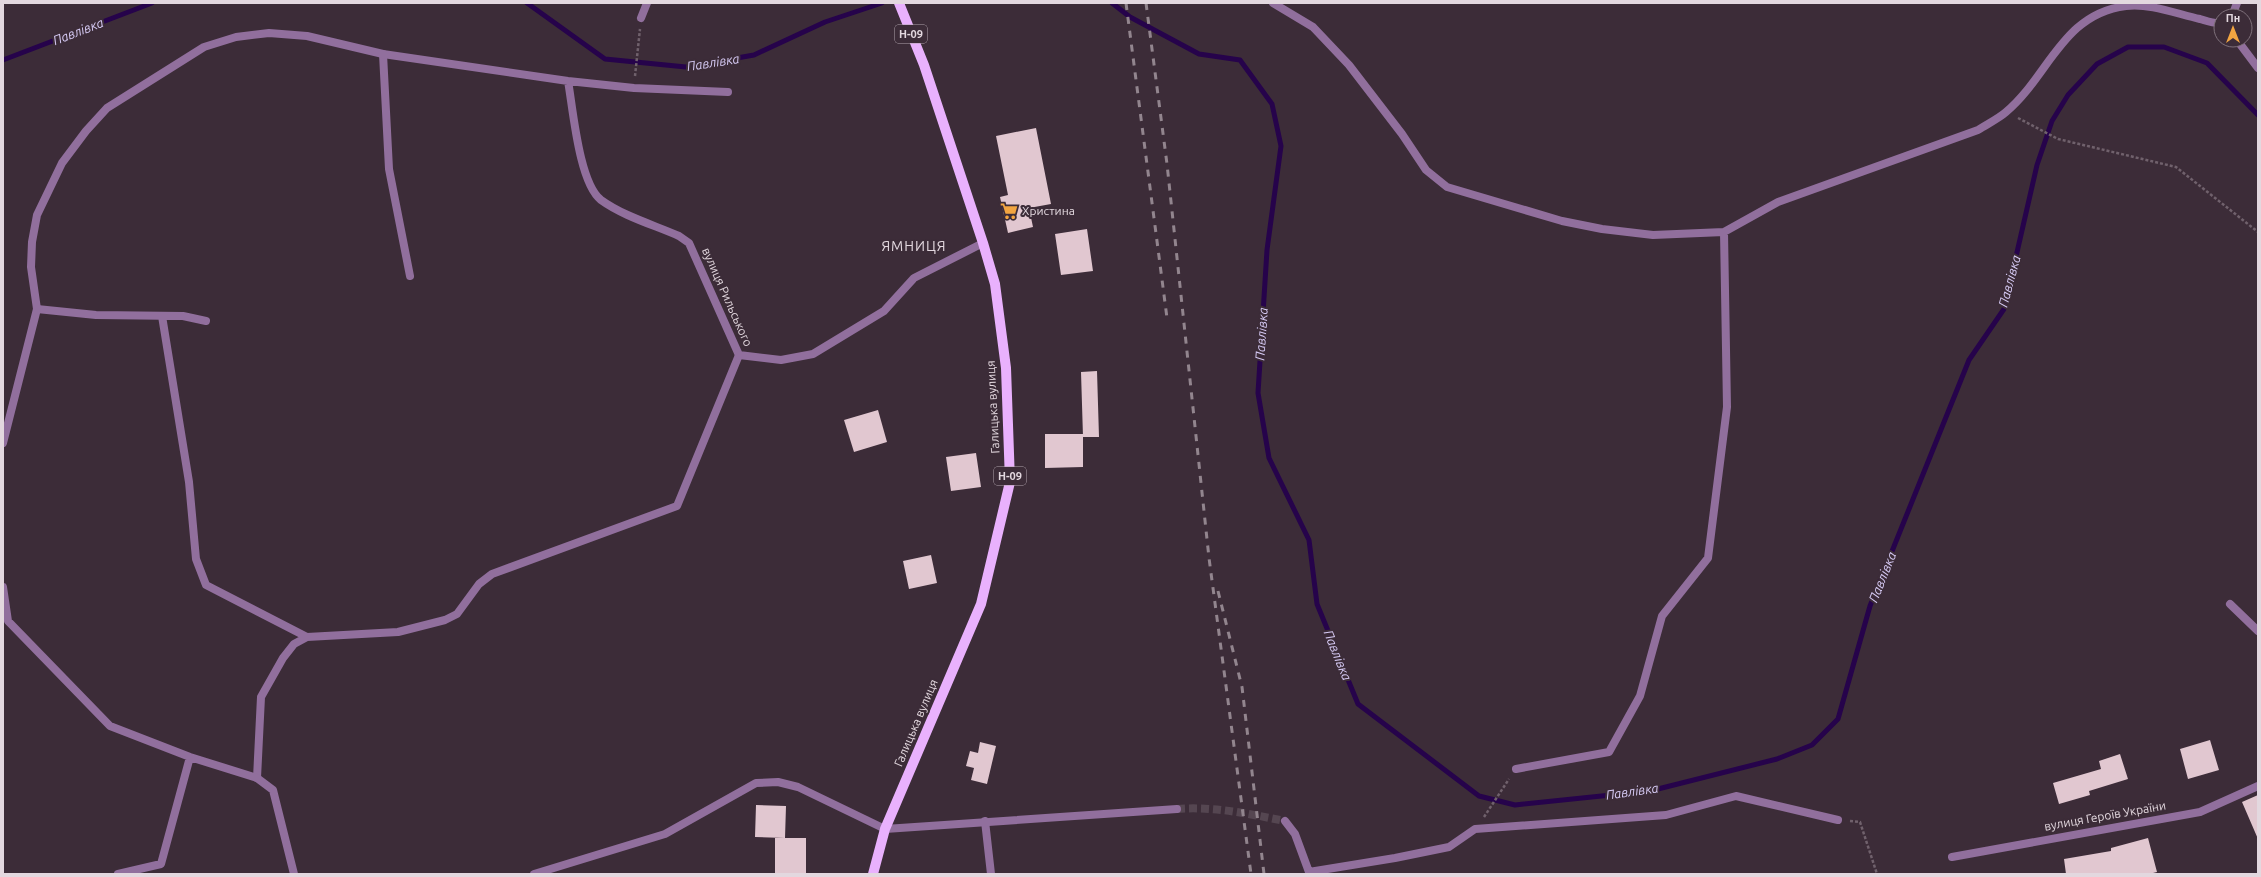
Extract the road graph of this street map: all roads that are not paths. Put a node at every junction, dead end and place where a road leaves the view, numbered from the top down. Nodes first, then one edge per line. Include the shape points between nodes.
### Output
1 (647, 3) edge
2 (899, 3) edge
3 (1273, 3) edge
4 (641, 18) road end
5 (2213, 21) edge
6 (2243, 48) edge
7 (383, 54) junction
8 (2258, 68) edge
9 (568, 81) junction
10 (728, 92) dead end
11 (1724, 232) junction
12 (983, 243) junction
13 (410, 276) dead end
14 (37, 309) junction
15 (162, 316) junction
16 (206, 321) dead end
17 (739, 356) junction
18 (3, 444) edge
19 (3, 587) edge
20 (2230, 604) dead end
21 (6, 622) edge
22 (2258, 631) edge
23 (307, 637) junction
24 (190, 757) junction
25 (1516, 769) dead end
26 (257, 778) junction
27 (2258, 786) edge
28 (1177, 809) tunnel mouth
29 (1838, 820) road end
30 (985, 821) junction
31 (1285, 821) tunnel mouth
32 (885, 829) junction
33 (1952, 857) dead end
34 (1309, 873) edge
35 (118, 874) edge
36 (294, 874) edge
37 (534, 874) edge
38 (873, 874) edge
39 (991, 874) edge

1 - 4 street
2 - 12 main road, Галицька вулиця / Н-09 via 924,65
3 - 11 street via 1313,27 1349,65 1426,170 1447,187 1562,221 1602,229 1653,235
5 - 11 street via 2141,6 2109,10 2088,19 2070,33 2027,90 2006,112 1978,130 1778,202
6 - 8 street
7 - 9 street
7 - 13 street via 389,169
7 - 14 street via 307,36 269,33 236,37 204,47 108,108 86,131 62,163 37,215 31,267
9 - 10 street via 634,88
9 - 17 street, вулиця Рильського via 583,170 590,188 612,207 689,242
11 - 25 street via 1727,407 1708,558 1662,616 1640,696 1609,752
12 - 17 street, вулиця Рильського via 914,278 884,311 813,354 781,360
12 - 32 main road, Галицька вулиця / Н-09 via 995,284 1006,368 1010,482 981,604
14 - 15 street via 96,316
14 - 18 street
15 - 16 street via 183,316
15 - 23 street via 189,482 196,559 206,585
17 - 23 street via 677,506 492,574 479,584 457,614 445,620 398,632
19 - 21 street
20 - 22 street
21 - 24 street via 110,726
23 - 26 street via 294,644 283,658 261,697
24 - 26 street
24 - 35 street via 161,864
26 - 36 street via 273,790
27 - 33 street, вулиця Героїв України via 2200,812
28 - 30 street
29 - 34 street via 1736,796 1666,815 1475,829 1449,847
30 - 32 street
30 - 39 street
31 - 34 street via 1295,834
32 - 37 street via 798,787 778,782 756,783 665,834
32 - 38 main road, Галицька вулиця / Н-09

